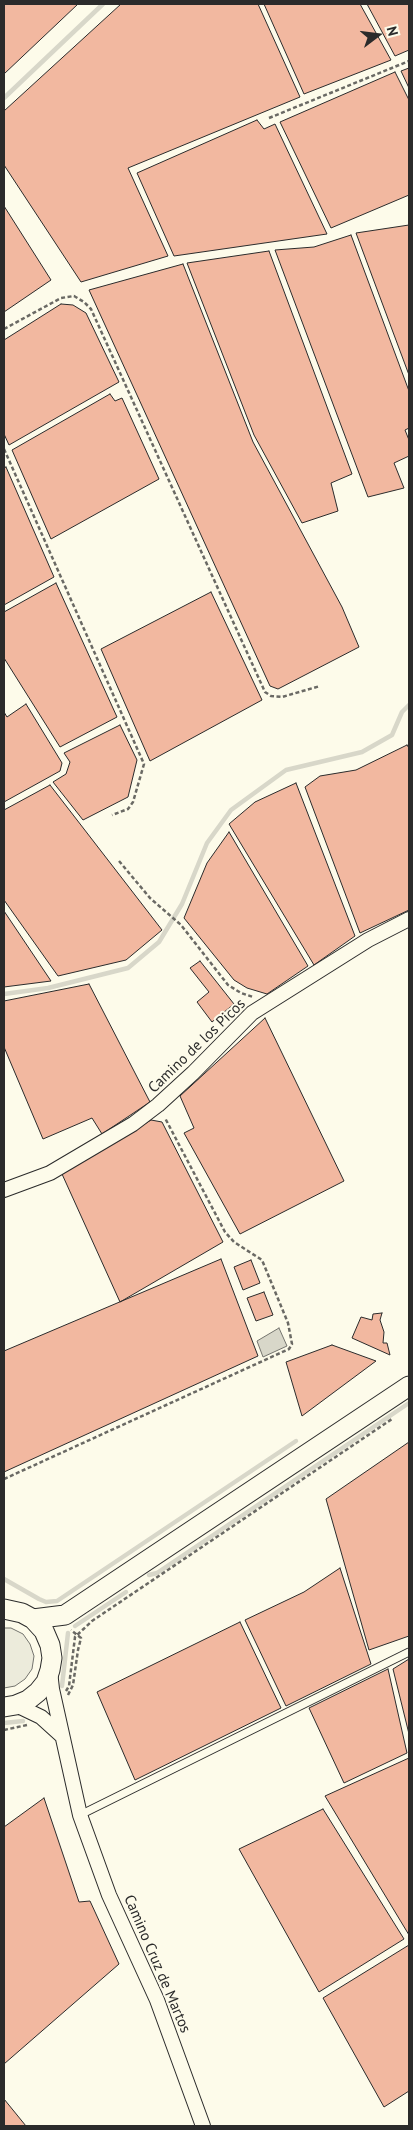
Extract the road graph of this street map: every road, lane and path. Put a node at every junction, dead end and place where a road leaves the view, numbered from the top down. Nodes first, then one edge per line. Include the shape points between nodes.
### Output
1 (409, 61) edge
2 (269, 118) dead end
3 (4, 329) edge
4 (4, 449) edge
5 (320, 686) dead end
6 (112, 815) dead end
7 (119, 861) dead end
8 (409, 919) edge
9 (269, 1002) junction
10 (158, 1105) junction
11 (4, 1190) edge
12 (409, 1386) edge
13 (400, 1414) dead end
14 (4, 1479) edge
15 (6, 1608) edge
16 (65, 1614) junction
17 (32, 1619) junction
18 (76, 1635) junction
19 (50, 1645) junction
20 (409, 1652) edge
21 (50, 1670) junction
22 (10, 1706) edge
23 (56, 1709) junction
24 (62, 1736) junction
25 (80, 1815) junction
26 (202, 2126) edge

1 - 2 path
3 - 5 path via 60,298 74,296 91,309 265,692 282,697
4 - 6 path via 144,764 133,802 128,809
7 - 9 path via 150,898 181,925 228,985
8 - 9 street, Camino de los Picos via 368,940
9 - 10 street, Camino de los Picos via 252,1013
10 - 11 street, Camino de los Picos via 133,1124 50,1173
10 - 14 path via 225,1232 234,1242 262,1260 288,1323 292,1344 289,1349
12 - 16 main road
13 - 18 path via 92,1621
15 - 17 main road
16 - 17 main road
16 - 18 path
16 - 19 main road
17 - 19 main road via 44,1631
18 - 23 path via 69,1686
18 - 23 path via 81,1638 73,1685 61,1712
19 - 21 main road
20 - 25 lane
21 - 22 main road via 38,1692 28,1700
21 - 23 street, Camino Cruz de Martos
22 - 24 street via 47,1721
23 - 24 street, Camino Cruz de Martos
24 - 25 street, Camino Cruz de Martos
25 - 26 street, Camino Cruz de Martos via 110,1895 157,2000

